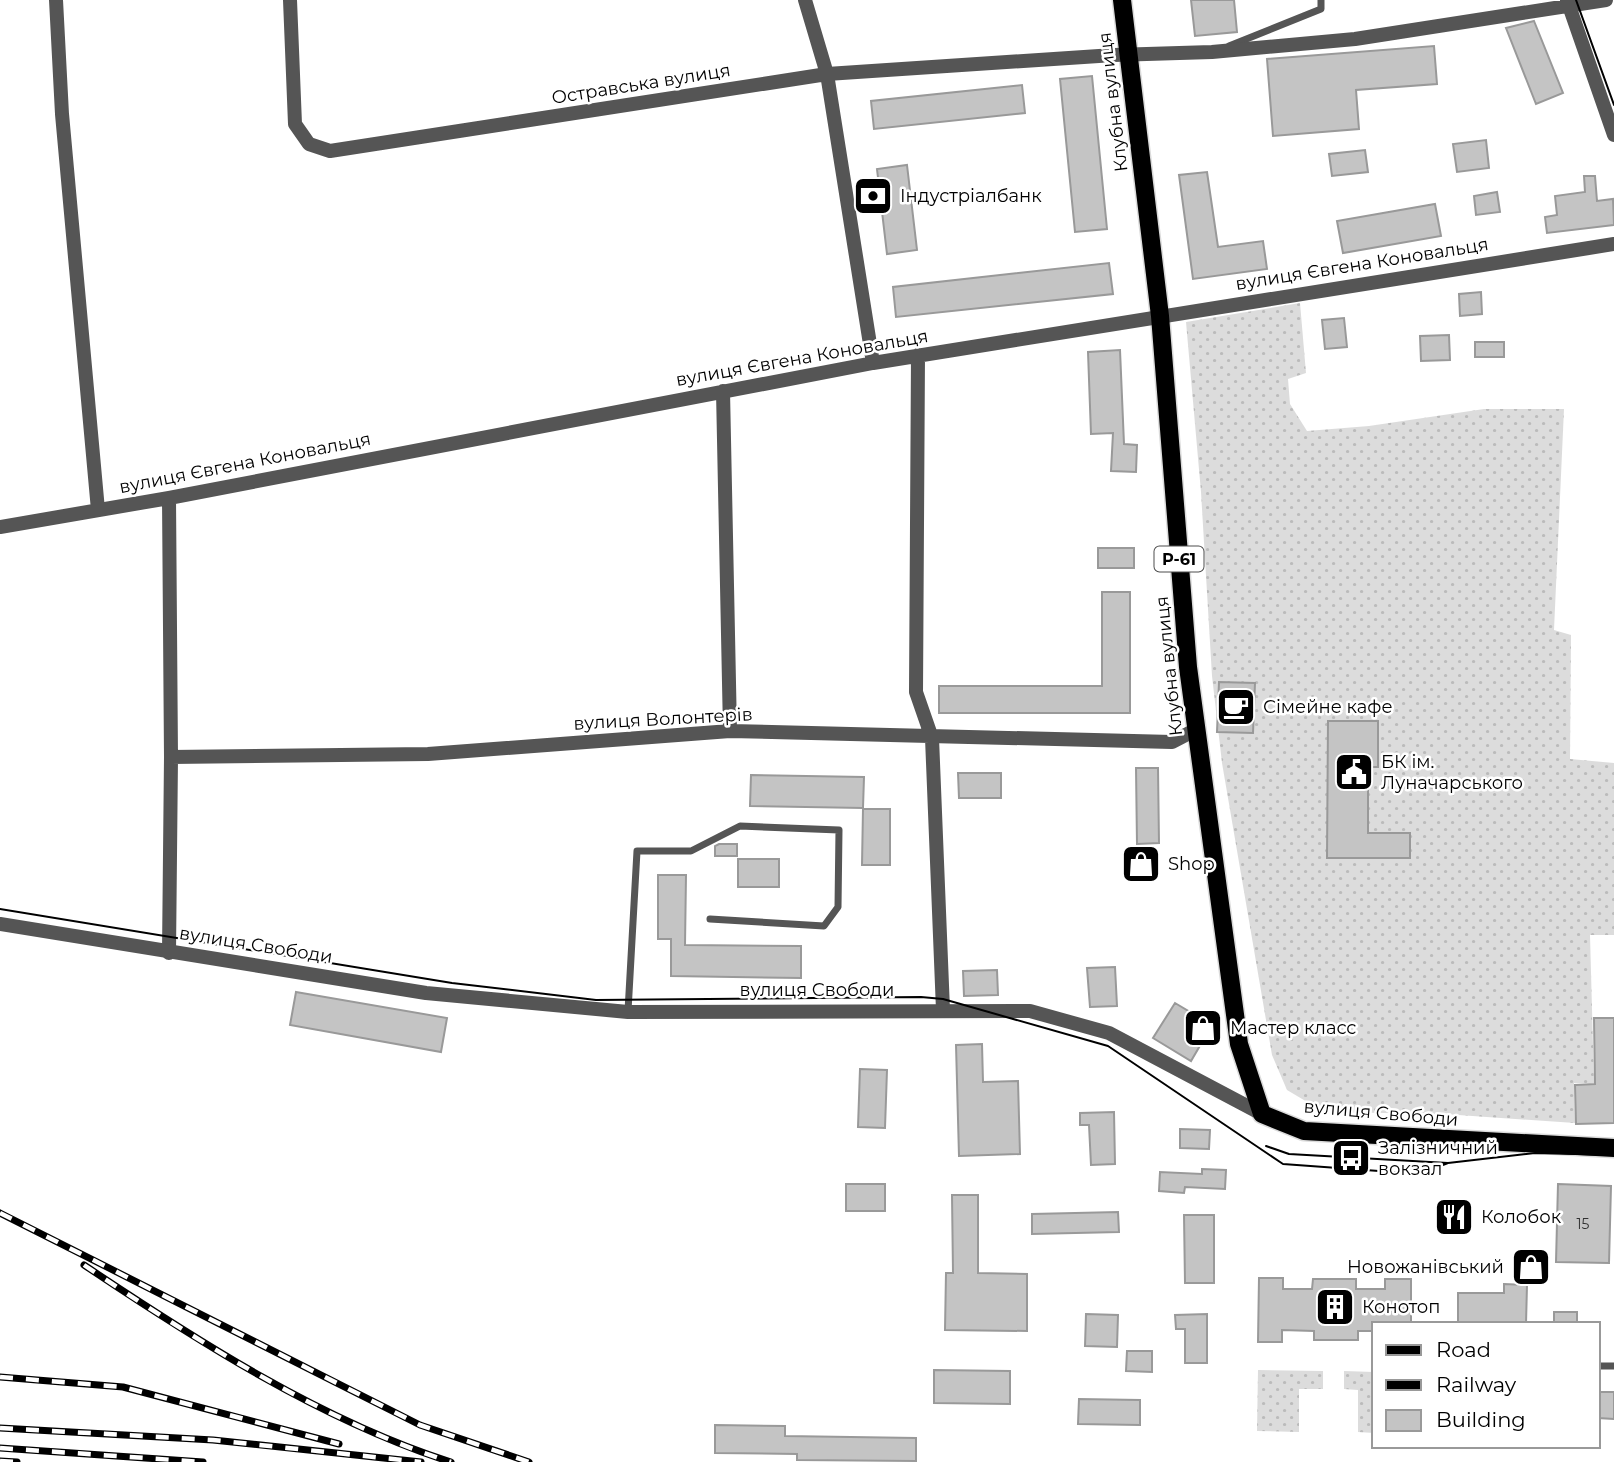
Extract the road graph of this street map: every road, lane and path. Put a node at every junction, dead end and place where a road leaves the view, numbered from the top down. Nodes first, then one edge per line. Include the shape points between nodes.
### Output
1 (56, 0) edge
2 (290, 0) edge
3 (805, 0) edge
4 (1122, 0) edge
5 (1321, 0) edge
6 (1606, 0) edge
7 (1568, 3) edge
8 (1212, 52) junction
9 (1129, 54) junction
10 (827, 74) junction
11 (1614, 135) edge
12 (1614, 244) edge
13 (1160, 316) junction
14 (918, 355) junction
15 (873, 363) junction
16 (723, 391) junction
17 (169, 498) junction
18 (98, 510) junction
19 (0, 527) edge
20 (1196, 729) junction
21 (730, 732) junction
22 (932, 738) junction
23 (171, 757) junction
24 (710, 919) dead end
25 (0, 924) edge
26 (169, 953) junction
27 (943, 1010) junction
28 (628, 1012) junction
29 (1262, 1114) junction
30 (1614, 1148) edge

1 - 18 street
2 - 10 street, Остравська вулиця via 295,124 309,144 330,151
3 - 10 street
4 - 9 main road, Клубна вулиця / Р-61
5 - 8 lane via 1321,9
6 - 7 street, Остравська вулиця
7 - 8 street, Остравська вулиця via 1355,39
7 - 11 street
8 - 9 street, Остравська вулиця
9 - 10 street, Остравська вулиця
9 - 13 main road, Клубна вулиця / Р-61
10 - 15 street
12 - 13 street, вулиця Євгена Коновальця
13 - 14 street, вулиця Євгена Коновальця
13 - 20 main road, Клубна вулиця / Р-61
14 - 15 street, вулиця Євгена Коновальця
14 - 22 street via 916,692
15 - 16 street, вулиця Євгена Коновальця
16 - 17 street, вулиця Євгена Коновальця
16 - 21 street
17 - 18 street, вулиця Євгена Коновальця
17 - 23 street
18 - 19 street, вулиця Євгена Коновальця
20 - 22 street, вулиця Волонтерів via 1172,742
20 - 29 main road, Клубна вулиця / Р-61 via 1239,1044
21 - 22 street, вулиця Волонтерів
21 - 23 street, вулиця Волонтерів via 428,754
22 - 27 street
23 - 26 street
24 - 28 lane via 824,926 838,907 839,831 740,826 691,850 637,851
25 - 26 street, вулиця Свободи
26 - 28 street, вулиця Свободи via 426,993
27 - 28 street, вулиця Свободи
27 - 29 street, вулиця Свободи via 1030,1011 1108,1033
29 - 30 main road, вулиця Свободи via 1304,1130

